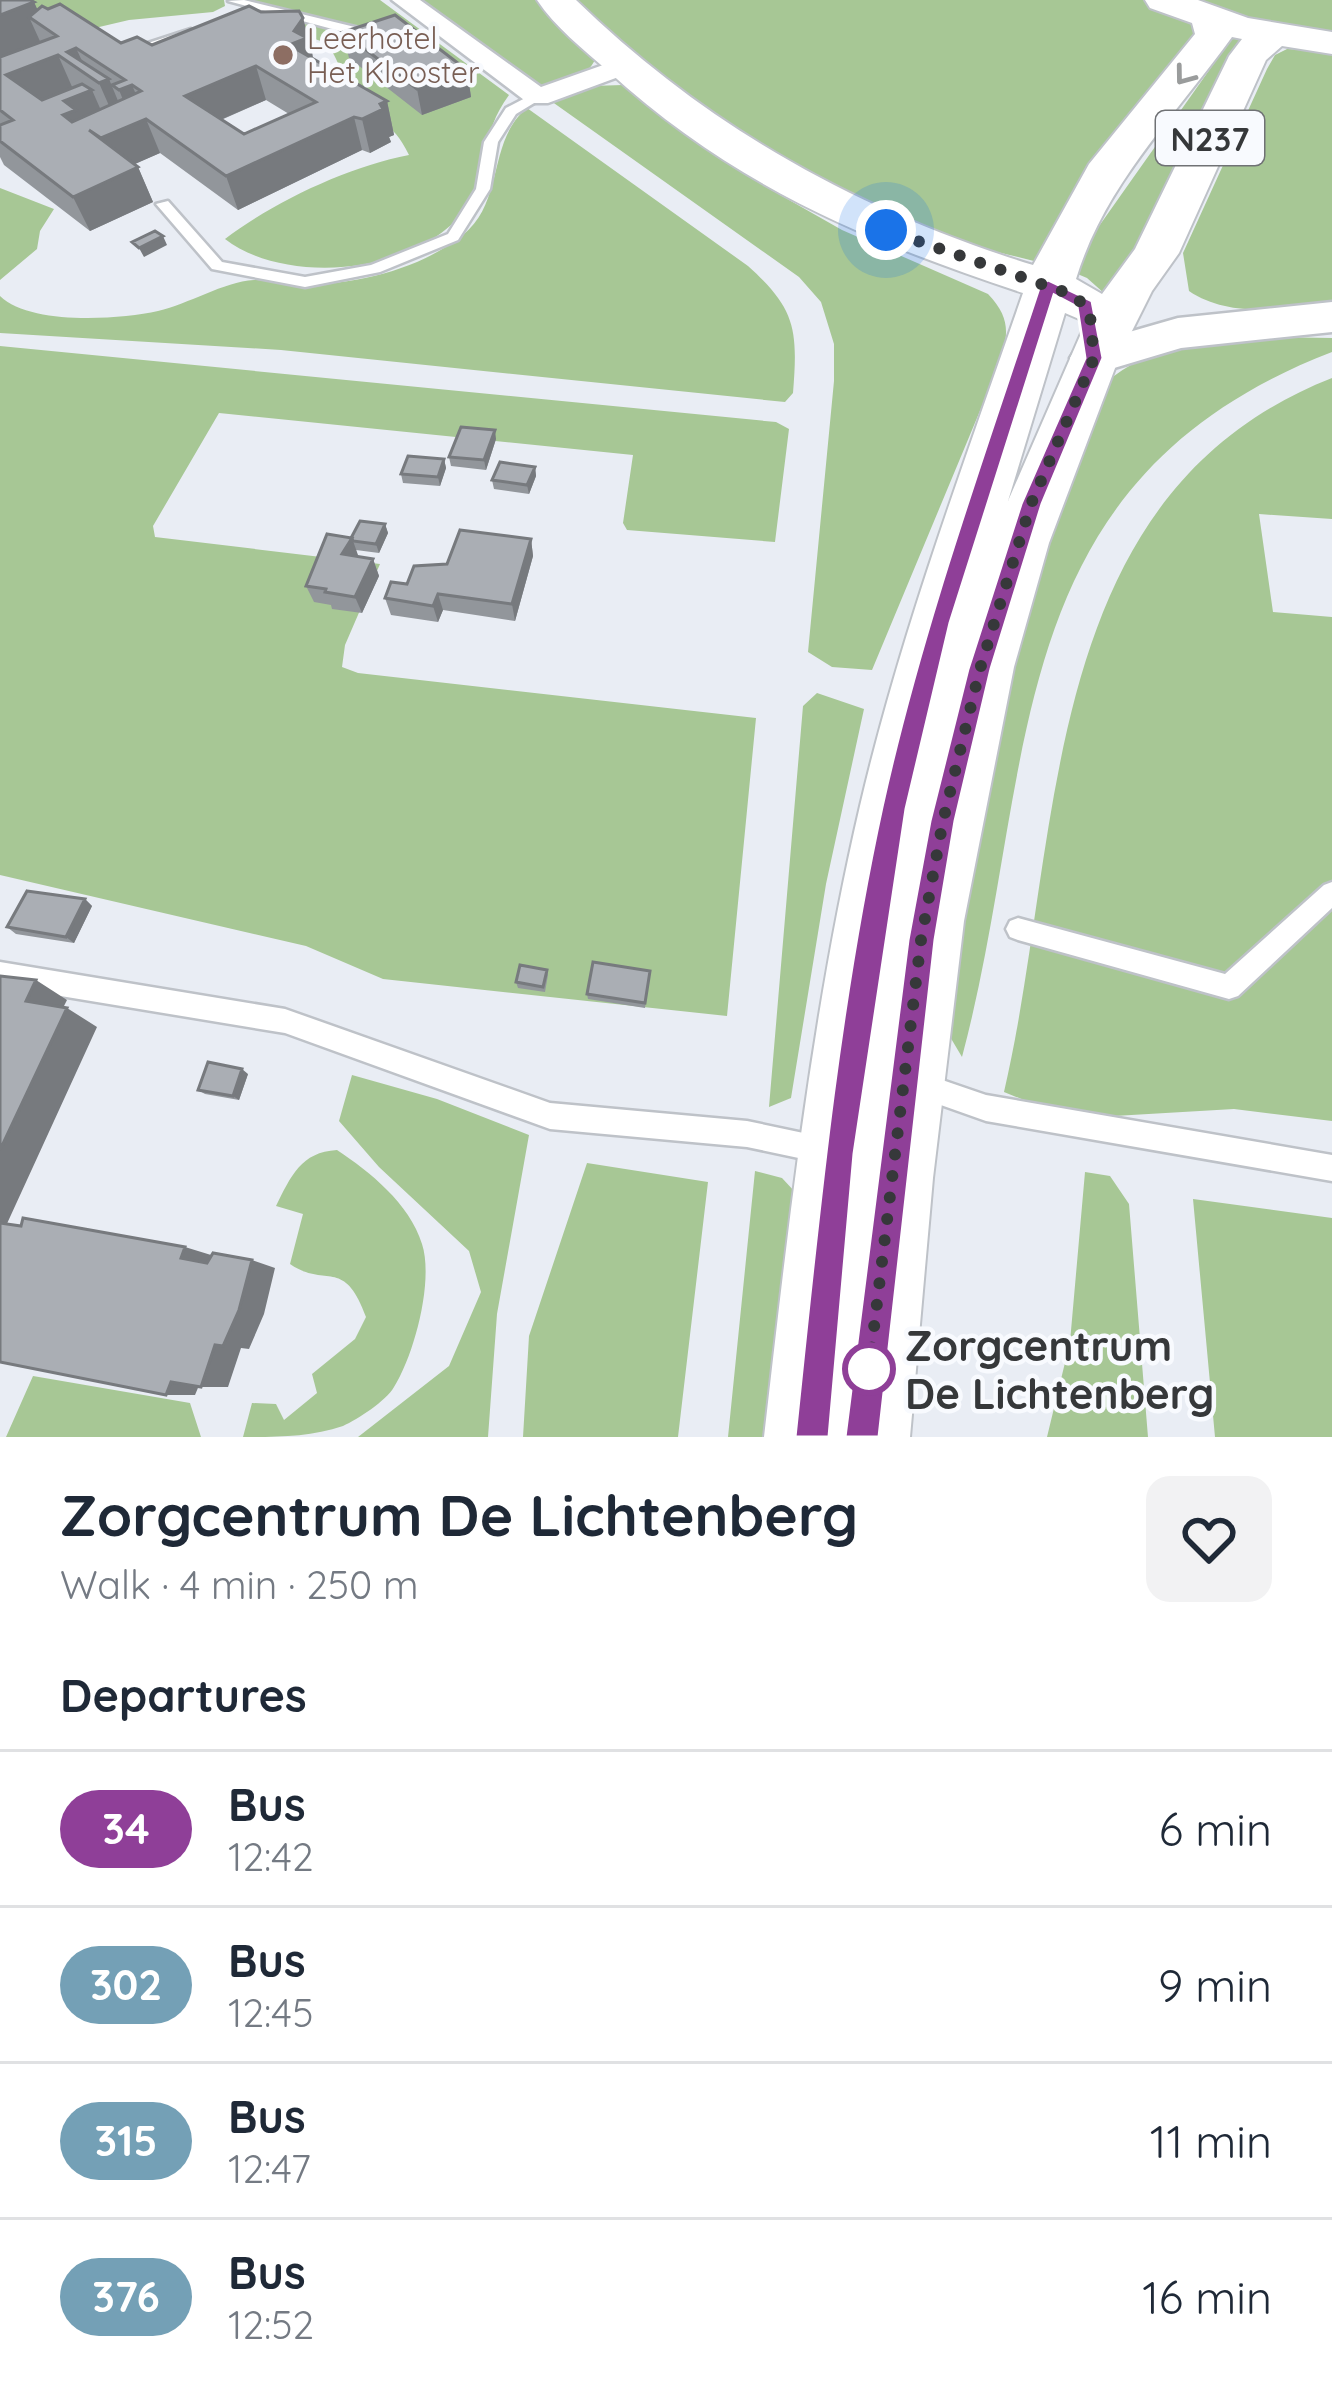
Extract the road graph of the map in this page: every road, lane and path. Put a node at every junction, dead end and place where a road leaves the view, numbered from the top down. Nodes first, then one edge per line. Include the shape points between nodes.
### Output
1 (404, 0) edge
2 (555, 0) edge
3 (1163, 0) edge
4 (234, 3) edge
5 (1209, 18) junction
6 (202, 31) edge
7 (1276, 35) junction
8 (1332, 43) edge
9 (148, 44) edge
10 (376, 47) edge
11 (623, 66) junction
12 (538, 97) junction
13 (163, 203) dead end
14 (1156, 253) junction
15 (1048, 285) junction
16 (1332, 317) edge
17 (1271, 324) junction
18 (1094, 358) junction
19 (1332, 893) edge
20 (1018, 928) dead end
21 (0, 974) edge
22 (879, 1072) junction
23 (839, 1154) junction
24 (1332, 1168) edge
25 (812, 1437) edge
26 (862, 1437) edge

1 - 12 street
2 - 11 main road
3 - 5 main road
4 - 10 lane via 355,31
5 - 7 main road
5 -> 15 main road, N237 via 1214,35 1089,195
6 - 9 lane
7 - 8 main road
7 - 14 main road, N237 via 1248,56
11 - 12 street
11 - 15 main road via 749,158 834,206
12 - 13 lane via 511,111 490,142 483,189 453,236 375,269 305,282 217,266
14 - 17 street via 1174,298
14 - 18 main road, N237 via 1136,275
15 - 18 main road via 1086,305
15 - 22 main road, N237 via 939,623 894,809
16 - 17 street
17 - 18 street via 1178,332
18 - 22 main road, N237 via 1031,504 980,669 921,940
19 - 20 lane via 1229,987
21 - 23 lane via 285,1021 550,1116 747,1134
22 - 23 main road, N237
22 - 24 lane via 986,1108
22 - 26 main road, N237
23 - 25 main road, N237

